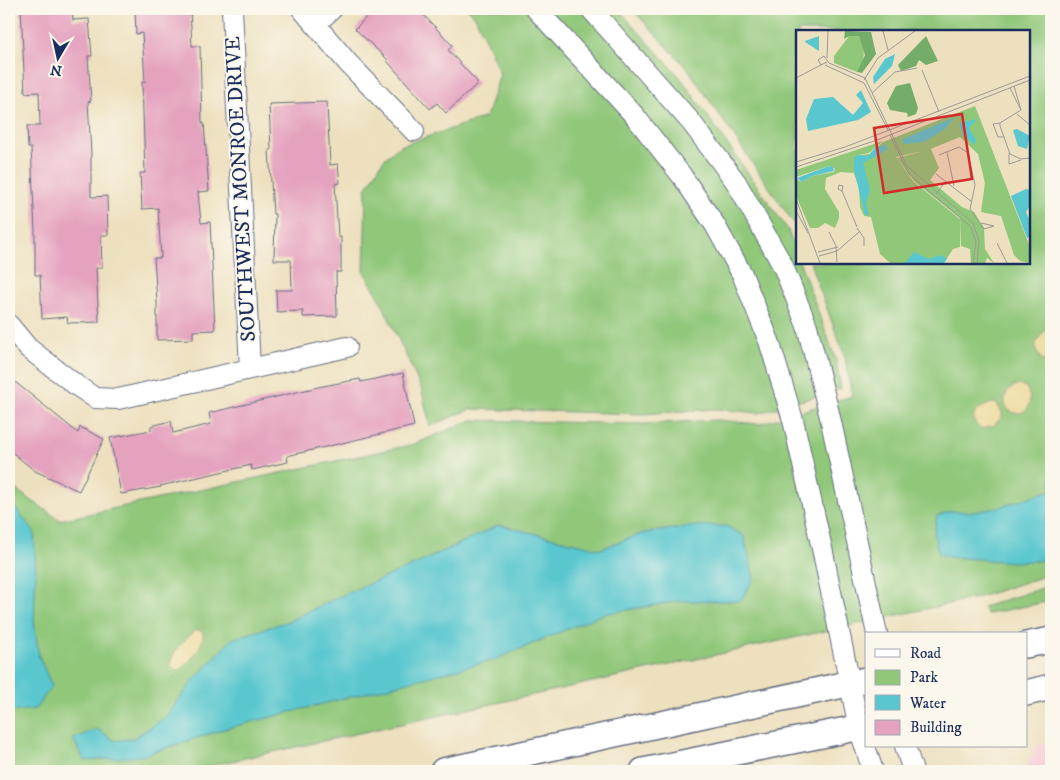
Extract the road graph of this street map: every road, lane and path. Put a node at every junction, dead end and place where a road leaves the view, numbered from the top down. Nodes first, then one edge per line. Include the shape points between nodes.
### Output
1 (232, 9) edge
2 (332, 9) edge
3 (536, 9) edge
4 (591, 9) edge
5 (309, 16) edge
6 (414, 131) dead end
7 (9, 325) edge
8 (347, 347) dead end
9 (250, 368) junction
10 (877, 632) edge
11 (1051, 640) edge
12 (1028, 645) edge
13 (859, 682) edge
14 (1051, 687) edge
15 (1028, 693) edge
16 (863, 727) edge
17 (868, 748) edge
18 (906, 748) edge
19 (443, 771) edge
20 (644, 771) edge
21 (873, 771) edge
22 (914, 771) edge

1 - 9 street, SOUTHWEST MONROE DRIVE
2 - 5 street
3 - 13 street via 634,115 693,192 742,274 769,341 792,420
4 - 10 street via 691,122 736,182 783,266 814,353
5 - 6 street via 348,63
7 - 9 street via 28,348 95,398 118,400
8 - 9 street
11 - 12 main road
13 - 16 street
13 - 19 main road
14 - 15 main road
16 - 20 main road
17 - 21 street
18 - 22 street

